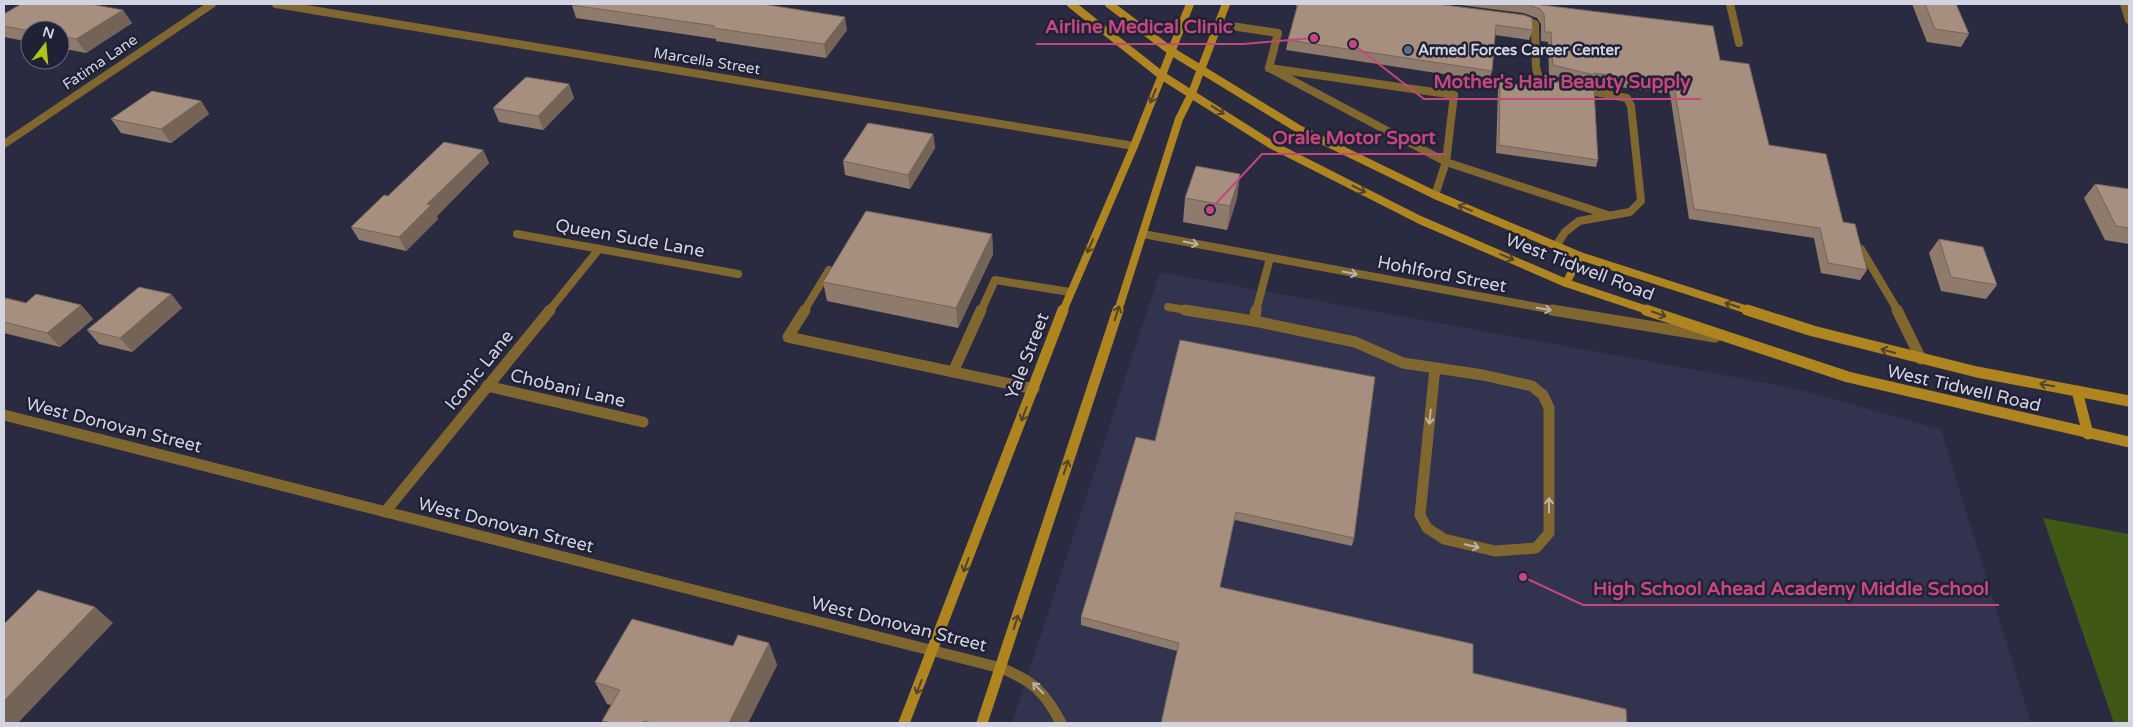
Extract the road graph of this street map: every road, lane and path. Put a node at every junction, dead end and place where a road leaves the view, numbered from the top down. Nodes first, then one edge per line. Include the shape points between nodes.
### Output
1 (212, 4) edge
2 (276, 4) edge
3 (1071, 4) edge
4 (1109, 4) edge
5 (1190, 4) edge
6 (1226, 4) edge
7 (1730, 4) edge
8 (2124, 4) edge
9 (1512, 18) edge
10 (2129, 20) edge
11 (1218, 24) junction
12 (1739, 43) dead end
13 (1171, 51) junction
14 (1269, 68) junction
15 (1201, 69) junction
16 (1161, 75) junction
17 (1192, 93) junction
18 (4, 144) edge
19 (1134, 146) junction
20 (1446, 162) junction
21 (1435, 195) junction
22 (1608, 215) junction
23 (517, 234) dead end
24 (1143, 234) junction
25 (1556, 246) junction
26 (599, 249) junction
27 (1861, 249) edge
28 (1580, 256) junction
29 (1270, 258) junction
30 (829, 270) edge
31 (738, 274) dead end
32 (1566, 283) junction
33 (1070, 292) junction
34 (1168, 307) dead end
35 (1254, 321) junction
36 (1736, 340) junction
37 (1920, 359) junction
38 (1435, 368) junction
39 (953, 372) junction
40 (487, 386) junction
41 (1034, 389) junction
42 (2077, 391) junction
43 (2129, 401) edge
44 (4, 415) edge
45 (643, 422) dead end
46 (2088, 434) junction
47 (2129, 442) edge
48 (385, 512) junction
49 (933, 650) junction
50 (1000, 668) junction
51 (904, 723) edge
52 (982, 723) edge
53 (1061, 723) edge

1 - 18 street, Fatima Lane
2 - 19 street, Marcella Street
3 - 16 main road, West Tidwell Road
4 - 13 main road, West Tidwell Road
5 - 13 main road, Yale Street
6 - 11 main road
7 - 12 street
8 - 10 street
9 - 22 street via 1535,24 1539,78 1549,83 1612,93 1627,98 1631,106 1641,202 1630,212
11 - 14 street via 1278,33
11 - 15 main road
13 - 15 main road, West Tidwell Road
13 - 16 main road, Yale Street
14 - 20 street
14 - 20 street via 1454,95
15 - 17 main road
15 - 21 main road, West Tidwell Road via 1297,128
16 - 17 main road, West Tidwell Road
16 -> 19 main road, Yale Street
17 - 24 main road via 1179,119
17 -> 32 main road, West Tidwell Road via 1272,145 1420,220
19 -> 33 main road, Yale Street
20 - 21 street
20 - 22 street
25 -> 21 main road, West Tidwell Road
22 - 25 street via 1579,221 1565,232
23 - 26 street, Queen Sude Lane
24 -> 29 street, Hohlford Street
50 -> 24 main road
25 - 28 main road, West Tidwell Road
26 - 31 street, Queen Sude Lane
26 - 40 street, Iconic Lane
27 - 37 street via 1904,321
28 - 32 main road
37 -> 28 main road, West Tidwell Road via 1813,331
29 - 35 street
29 -> 36 street, Hohlford Street via 1497,301
30 - 39 street via 788,337
32 -> 36 main road, West Tidwell Road
33 - 39 street via 995,280
33 - 41 main road, Yale Street
34 - 35 street
35 - 38 street via 1355,342 1402,363
36 - 46 main road, West Tidwell Road via 1848,377
42 -> 37 main road, West Tidwell Road
38 -> 38 street via 1420,515 1428,528 1444,539 1495,551 1536,548 1549,533 1549,408 1544,395 1532,386
39 - 41 street
40 - 45 street, Chobani Lane
40 - 48 street, Iconic Lane
41 -> 49 main road, Yale Street
42 - 43 main road, West Tidwell Road
42 - 46 main road
44 - 48 street, West Donovan Street
46 - 47 main road, West Tidwell Road
48 - 49 street, West Donovan Street
49 - 50 street, West Donovan Street
49 -> 51 main road, Yale Street
50 - 52 main road
53 -> 50 street, West Donovan Street via 1047,697 1030,680

